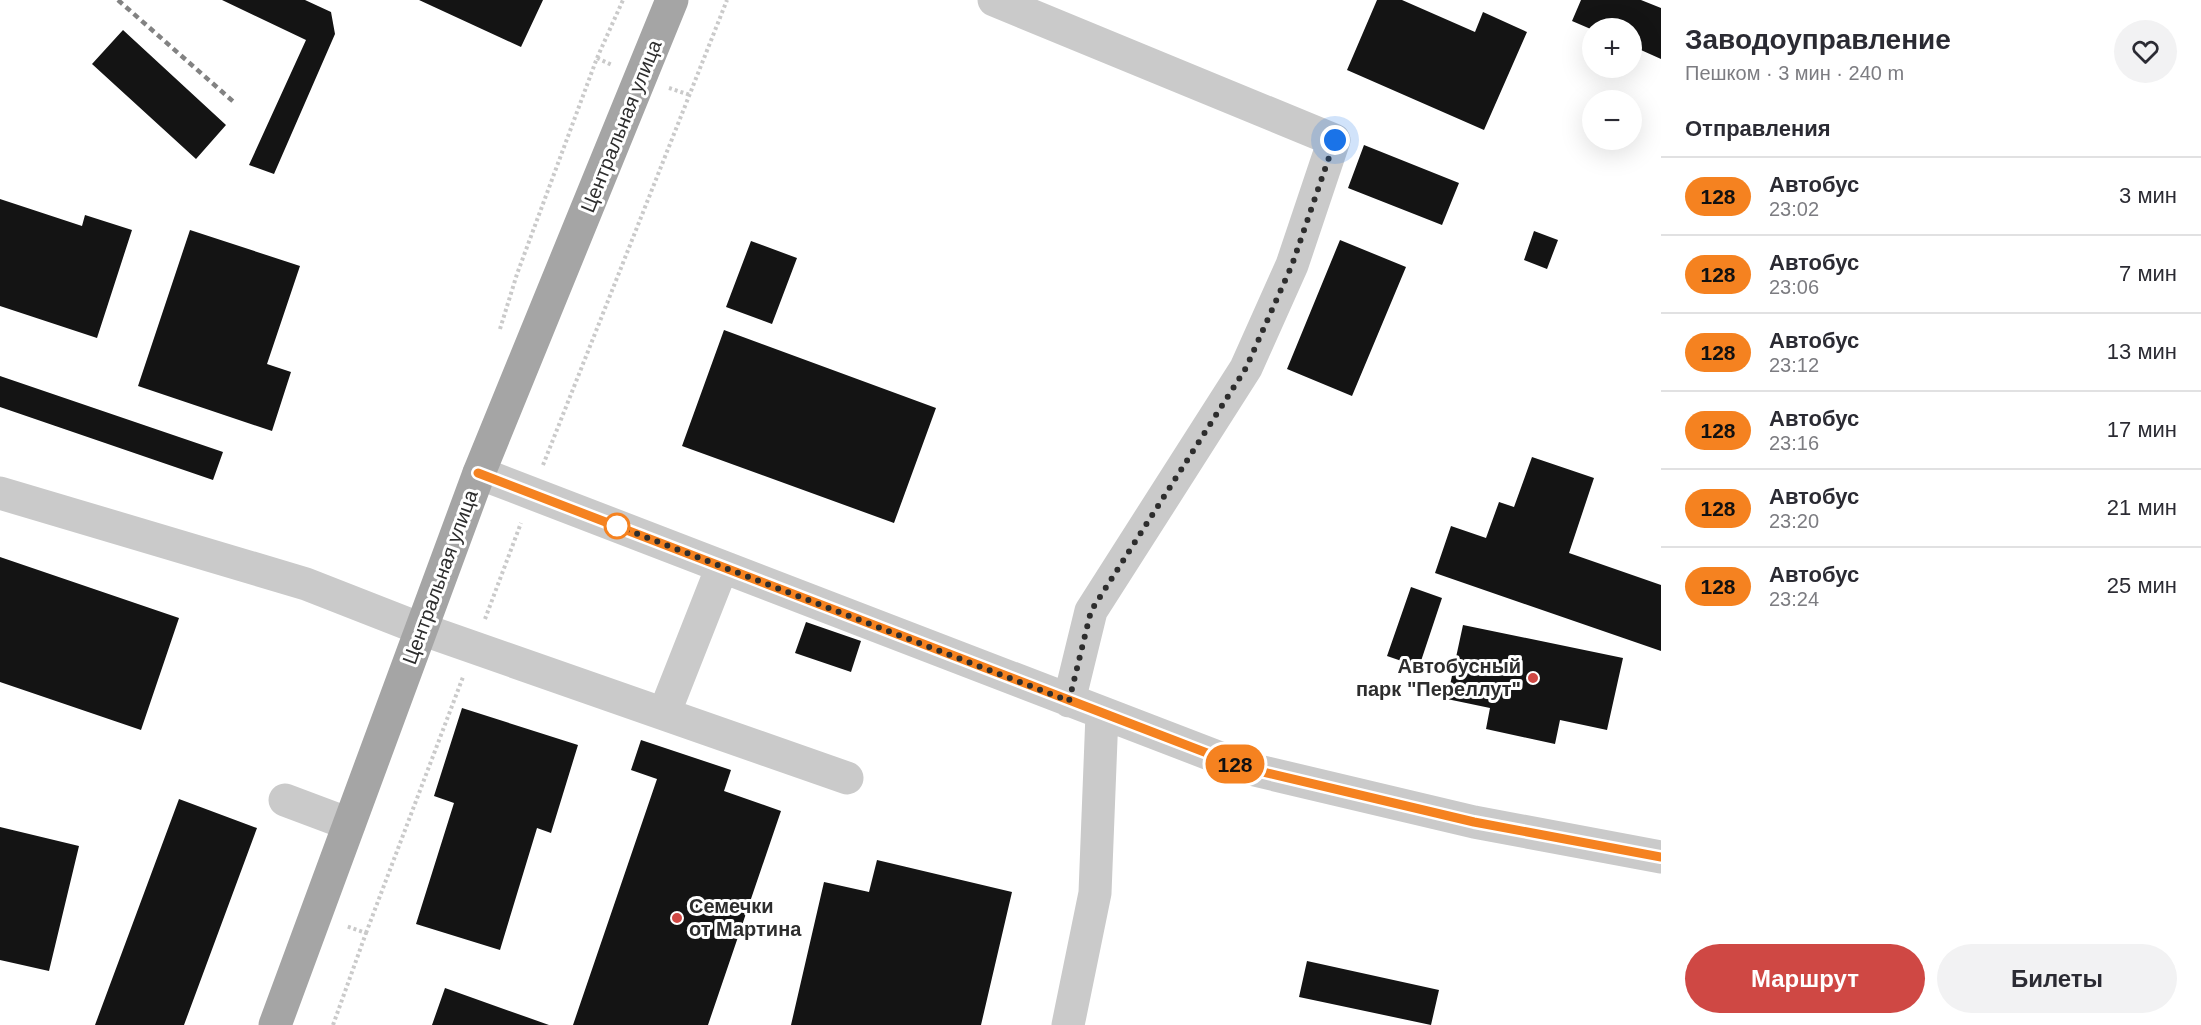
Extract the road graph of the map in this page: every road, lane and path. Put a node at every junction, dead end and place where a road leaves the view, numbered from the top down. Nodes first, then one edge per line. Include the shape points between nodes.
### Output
1 (623, 0) edge
2 (672, 0) edge
3 (728, 0) edge
4 (994, 0) edge
5 (597, 58) dead end
6 (478, 473) junction
7 (0, 493) edge
8 (532, 493) junction
9 (722, 567) junction
10 (421, 629) junction
11 (474, 648) junction
12 (1069, 701) junction
13 (664, 714) junction
14 (1102, 714) junction
15 (847, 778) dead end
16 (285, 800) dead end
17 (349, 824) junction
18 (1661, 857) edge
19 (315, 916) junction
20 (366, 933) junction
21 (274, 1025) edge
22 (333, 1025) edge
23 (1068, 1025) edge

1 - 5 path
2 - 6 main road, Центральная улица
3 - 8 path
4 - 12 street via 1335,140 1292,265 1246,368 1091,611
6 - 8 street
6 - 10 main road, Центральная улица
7 - 10 street via 306,584
8 - 9 street
8 - 11 path
9 - 12 street
9 - 13 street
10 - 11 street
10 - 17 main road, Центральная улица
11 - 13 street
11 - 20 path
12 - 14 street
13 - 15 street
14 - 18 street via 1246,768 1474,822
14 - 23 street via 1095,893
16 - 17 street
17 - 19 main road, Центральная улица
19 - 20 path
19 - 21 main road, Центральная улица
20 - 22 path

